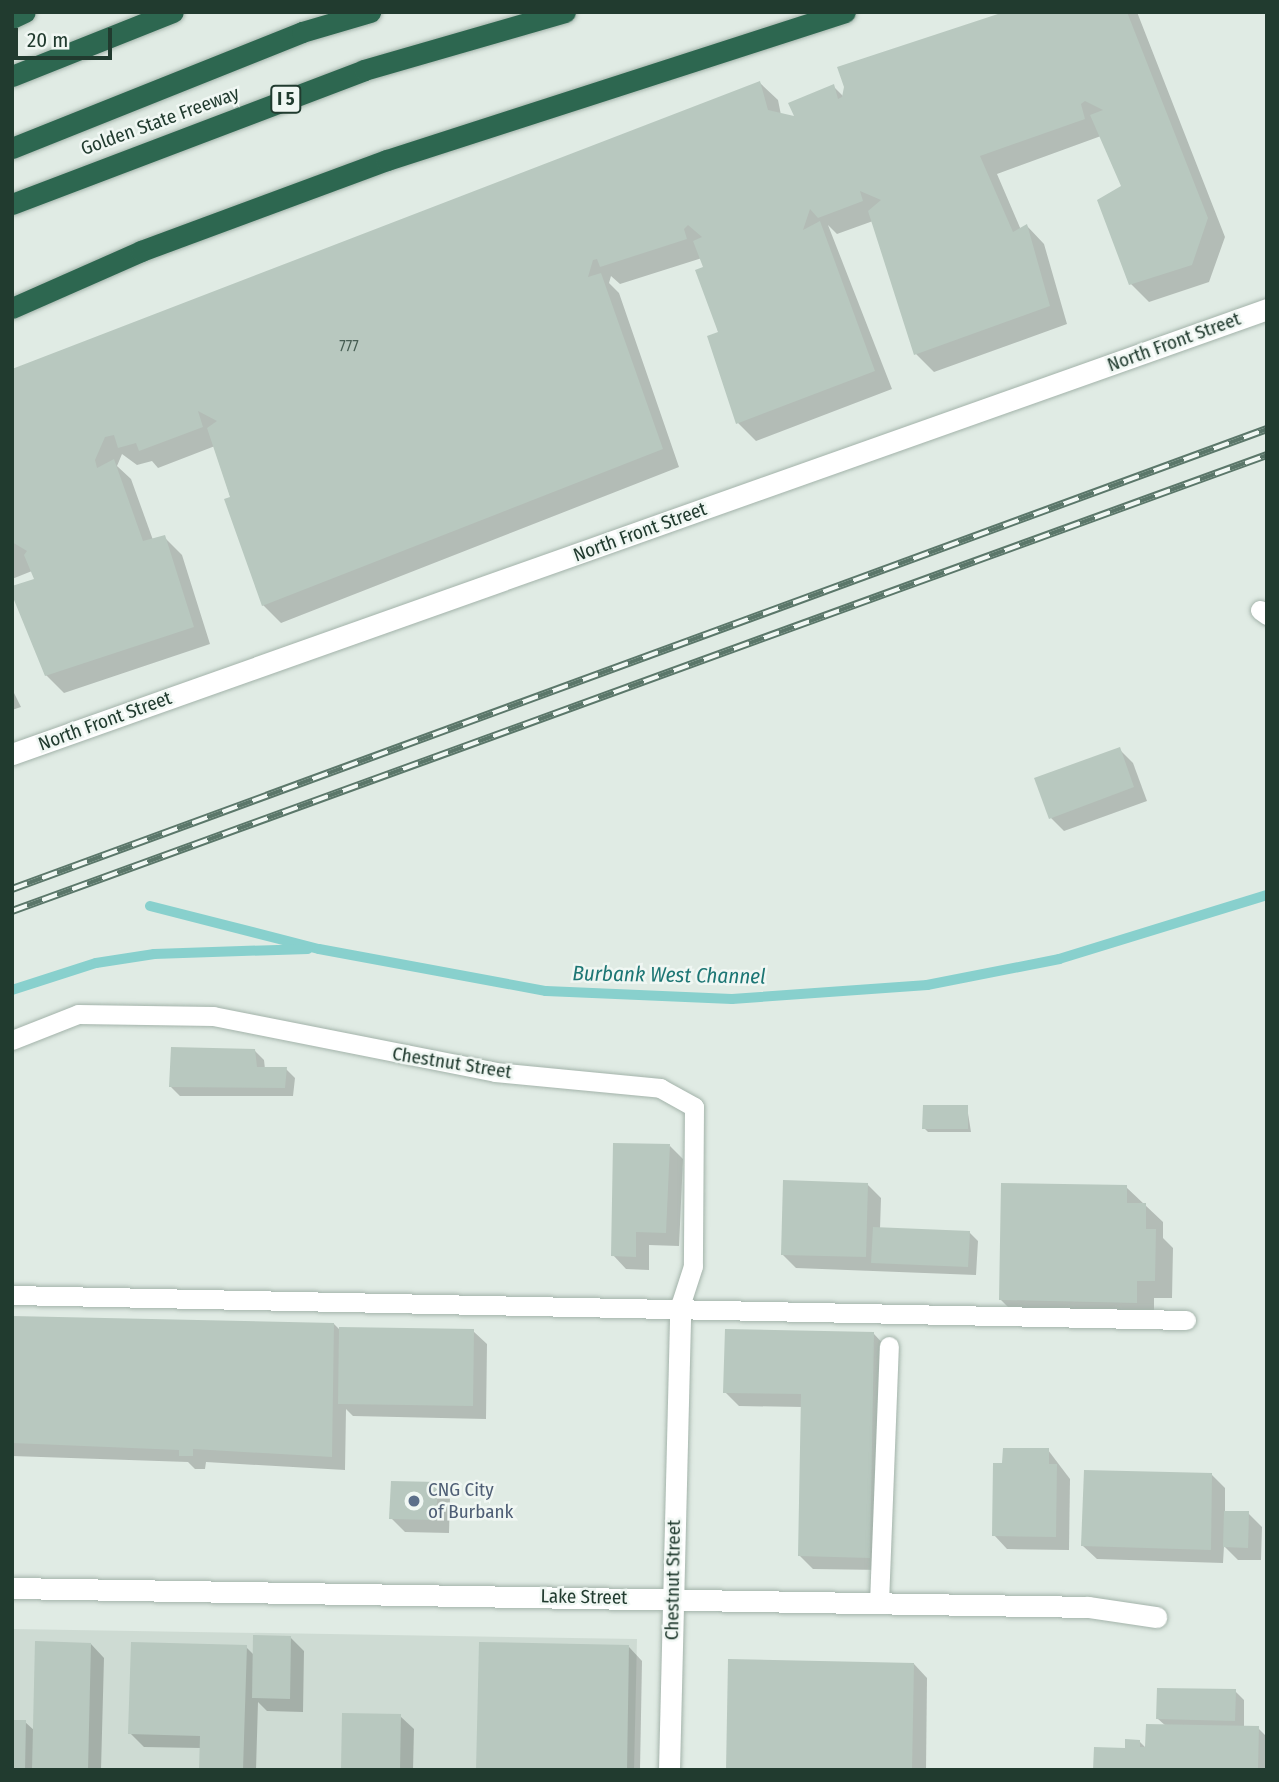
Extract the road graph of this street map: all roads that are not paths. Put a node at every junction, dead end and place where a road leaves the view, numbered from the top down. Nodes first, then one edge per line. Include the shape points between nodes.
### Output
1 (25, 12) edge
2 (173, 12) edge
3 (370, 12) edge
4 (565, 12) edge
5 (845, 12) edge
6 (12, 18) edge
7 (12, 76) edge
8 (12, 148) edge
9 (12, 204) edge
10 (12, 308) edge
11 (1267, 309) edge
12 (12, 754) edge
13 (12, 1040) edge
14 (12, 1295) edge
15 (680, 1306) junction
16 (1186, 1320) dead end
17 (889, 1346) dead end
18 (12, 1588) edge
19 (672, 1598) junction
20 (879, 1603) junction
21 (1156, 1617) dead end
22 (669, 1770) edge

1 - 6 highway
2 - 7 highway
3 - 8 highway via 302,32
4 - 9 highway, Golden State Freeway / I 5 via 364,70
5 - 10 highway via 387,160 141,251
11 - 12 street, North Front Street
13 - 15 lane, Chestnut Street via 78,1014 213,1016 483,1070 660,1088 694,1107 693,1266
14 - 15 lane
15 - 16 lane
15 - 19 street, Chestnut Street
17 - 20 lane
18 - 19 street, Lake Street
19 - 20 street, Lake Street
19 - 22 street, Chestnut Street
20 - 21 street, Lake Street via 1088,1607

